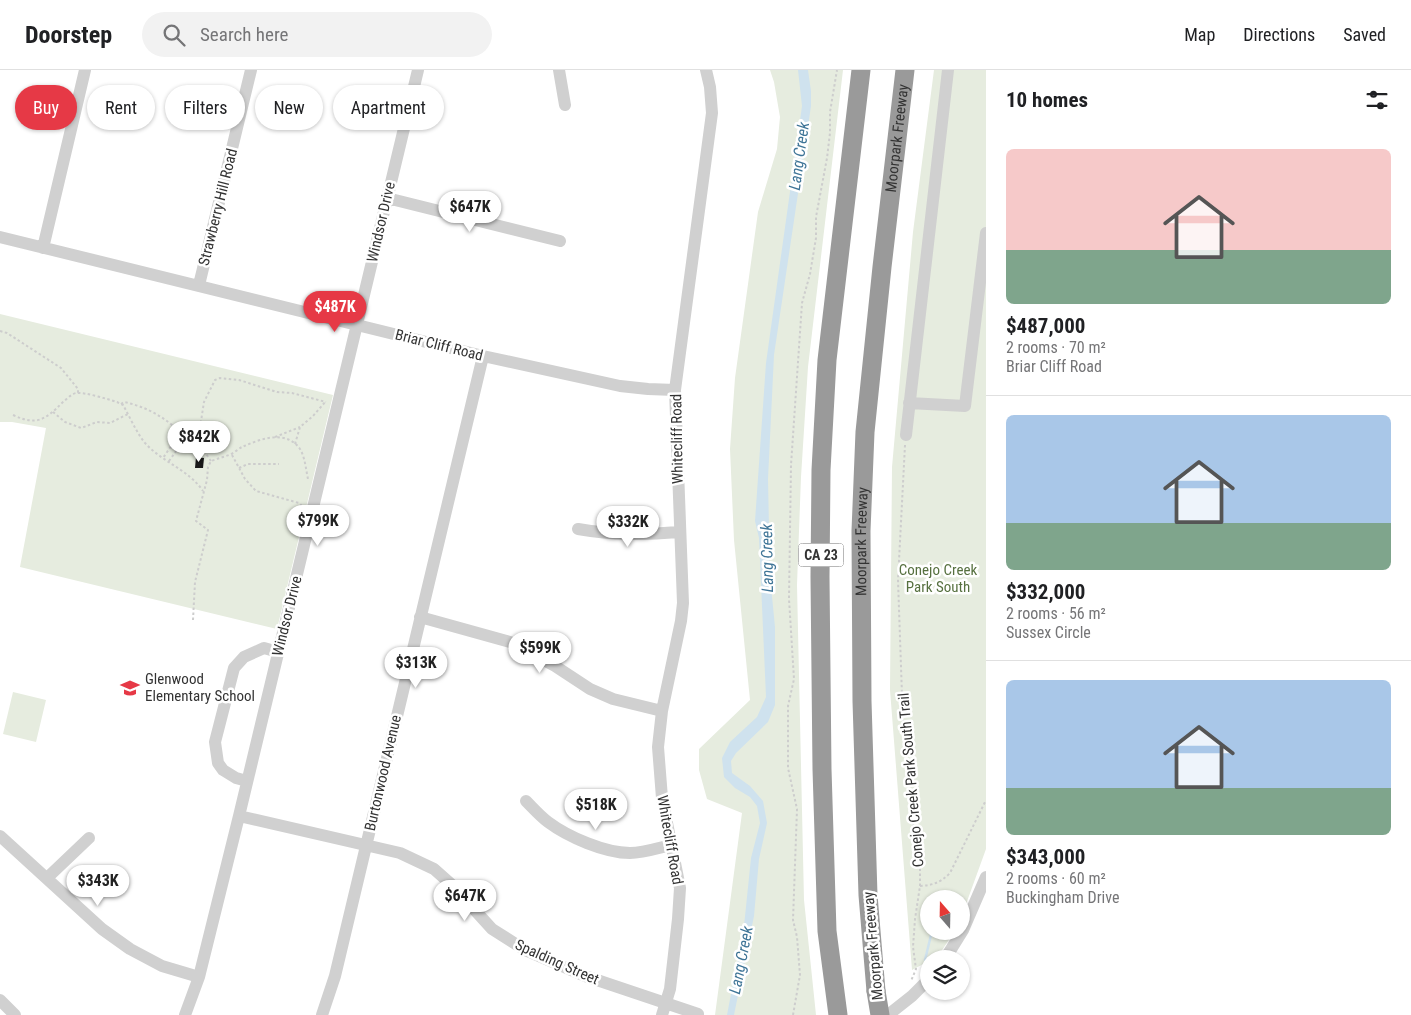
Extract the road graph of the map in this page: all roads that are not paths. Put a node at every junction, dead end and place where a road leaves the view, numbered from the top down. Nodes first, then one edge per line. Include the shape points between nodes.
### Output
1 (85, 70) edge
2 (251, 70) edge
3 (418, 70) edge
4 (559, 70) edge
5 (706, 70) edge
6 (860, 70) edge
7 (906, 70) edge
8 (912, 70) edge
9 (948, 70) edge
10 (565, 105) dead end
11 (387, 198) junction
12 (986, 233) edge
13 (0, 237) edge
14 (560, 241) dead end
15 (43, 248) junction
16 (882, 267) junction
17 (199, 285) junction
18 (357, 324) junction
19 (483, 356) junction
20 (675, 390) junction
21 (909, 403) junction
22 (906, 435) road end
23 (578, 529) dead end
24 (680, 532) junction
25 (420, 617) junction
26 (278, 652) junction
27 (662, 711) junction
28 (247, 782) junction
29 (526, 800) dead end
30 (239, 816) junction
31 (0, 836) edge
32 (89, 838) dead end
33 (671, 845) junction
34 (366, 846) junction
35 (986, 877) edge
36 (47, 878) junction
37 (951, 950) edge
38 (199, 977) junction
39 (920, 988) edge
40 (0, 1000) edge
41 (664, 1010) edge
42 (698, 1014) edge
43 (15, 1015) edge
44 (185, 1015) edge
45 (322, 1015) edge
46 (838, 1015) edge
47 (880, 1015) edge
48 (888, 1015) edge

1 - 15 street
2 - 17 street, Strawberry Hill Road
3 - 11 street, Windsor Drive
4 - 10 street
5 - 20 street, Whitecliff Road via 712,113
6 - 46 highway, CA 23 via 827,360 821,470 822,769 827,931
7 - 16 highway, Moorpark Freeway / CA 23
8 - 16 highway
9 - 21 street
11 - 14 street
11 - 18 street, Windsor Drive
12 - 21 street via 966,406
13 - 15 street, Briar Cliff Road
15 - 17 street, Briar Cliff Road
16 - 47 highway, Moorpark Freeway / CA 23, bridge via 865,432 861,531 868,886
17 - 18 street, Briar Cliff Road
18 - 19 street, Briar Cliff Road
18 - 26 street, Windsor Drive
19 - 20 street, Briar Cliff Road via 620,386
19 - 25 street, Burtonwood Avenue
20 - 24 street, Whitecliff Road
21 - 22 street
23 - 24 street via 622,535
24 - 27 street, Whitecliff Road via 682,621
25 - 27 street via 510,642 612,699
25 - 34 street, Burtonwood Avenue
26 - 28 street, Windsor Drive
26 - 28 street via 264,648 258,650 244,657 234,668 215,742 218,763 223,770
27 - 33 street, Whitecliff Road via 659,769
28 - 30 street, Windsor Drive
29 - 33 street via 554,827 610,850 631,853
30 - 34 street, Spalding Street
30 - 38 street, Windsor Drive
31 - 36 street
32 - 36 street
33 - 41 street, Whitecliff Road via 680,904 670,989
34 - 41 street, Spalding Street via 400,853 434,869 492,929 525,950
34 - 45 street, Burtonwood Avenue via 335,976
35 - 37 street
36 - 38 street via 102,929 130,949 162,966
38 - 44 street, Windsor Drive
39 - 48 street
40 - 43 street
41 - 42 street, Spalding Street

